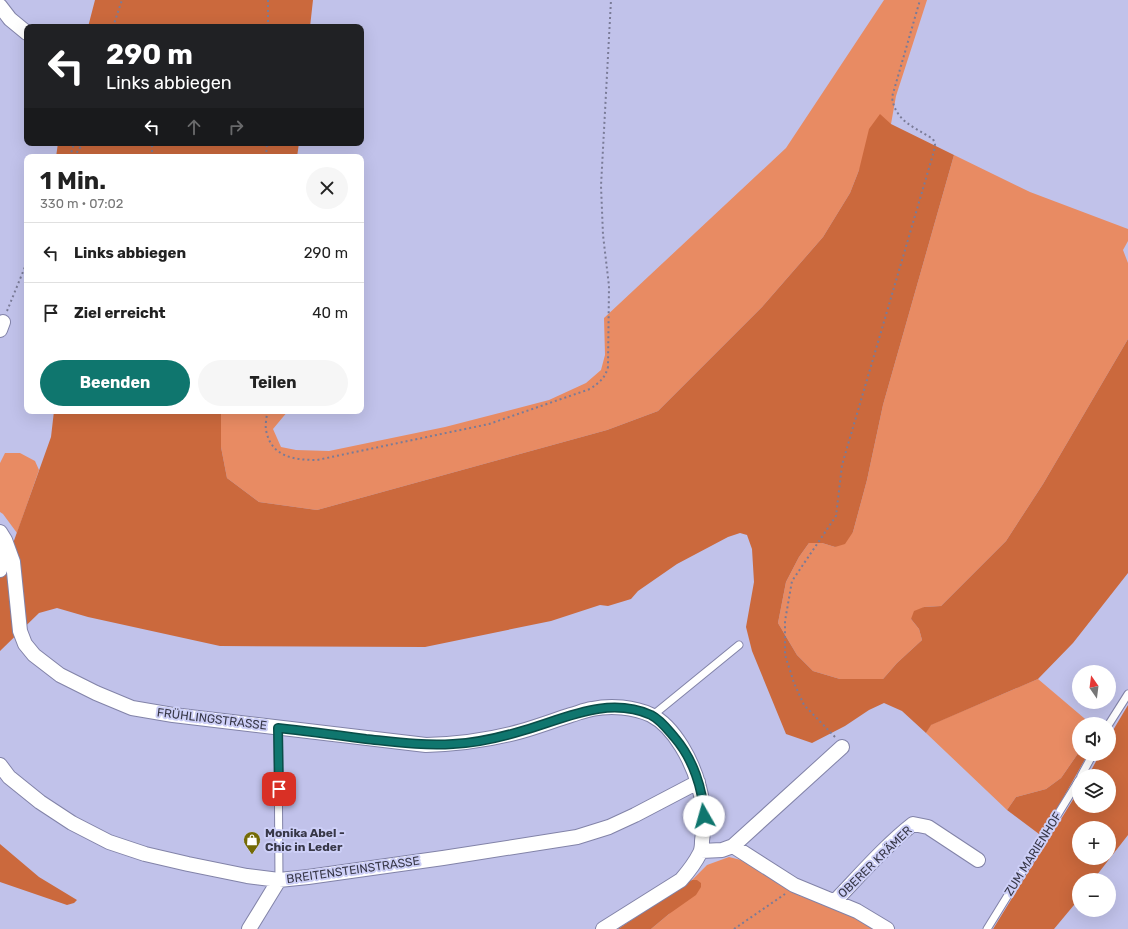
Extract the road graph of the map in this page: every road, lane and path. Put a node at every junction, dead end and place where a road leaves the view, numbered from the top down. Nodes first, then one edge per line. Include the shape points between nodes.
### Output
1 (122, 0) edge
2 (268, 0) edge
3 (611, 0) edge
4 (920, 0) edge
5 (0, 6) edge
6 (114, 24) edge
7 (268, 24) edge
8 (24, 31) edge
9 (24, 270) edge
10 (2, 326) edge
11 (267, 414) edge
12 (3, 536) edge
13 (0, 570) edge
14 (739, 645) dead end
15 (1128, 694) edge
16 (652, 716) junction
17 (1113, 717) edge
18 (278, 728) junction
19 (842, 747) joint
20 (0, 765) edge
21 (698, 782) junction
22 (1072, 791) edge
23 (733, 846) junction
24 (701, 851) junction
25 (978, 860) dead end
26 (279, 880) junction
27 (794, 884) junction
28 (835, 901) junction
29 (249, 929) edge
30 (603, 929) edge
31 (734, 929) edge
32 (887, 929) edge
33 (987, 929) edge

1 - 6 path
2 - 7 path
3 - 11 path via 601,186 609,286 608,367 602,381 590,389 489,424 317,460 300,460 285,456 274,448 268,439
4 - 19 path via 892,97 893,106 903,120 933,139 934,151 842,465 836,516 792,581 785,621 785,654 794,683 804,705
5 - 8 street
9 - 10 path
12 - 13 street
12 - 18 street, FRÜHLINGSTRASSE via 13,562 20,631 25,644 34,655 60,675 132,708
14 - 16 lane
15 - 17 lane
16 - 18 street, FRÜHLINGSTRASSE via 616,707 591,709 486,740 426,745
16 - 21 street, FRÜHLINGSTRASSE via 666,726 679,743
18 - 26 lane
19 - 23 street
20 - 26 street, BREITENSTEINSTRASSE via 9,777 40,802 72,823 109,842 188,864
21 - 24 street, FRÜHLINGSTRASSE via 704,812
21 - 26 street, BREITENSTEINSTRASSE via 609,827 577,837
22 - 33 lane, ZUM MARIENHOF
23 - 24 street via 722,850
23 - 27 street
24 - 30 street via 681,880
25 - 28 street, OBERER KRÄMER via 928,827 913,824
26 - 29 street
27 - 28 street
27 - 31 path via 780,898
28 - 32 street

